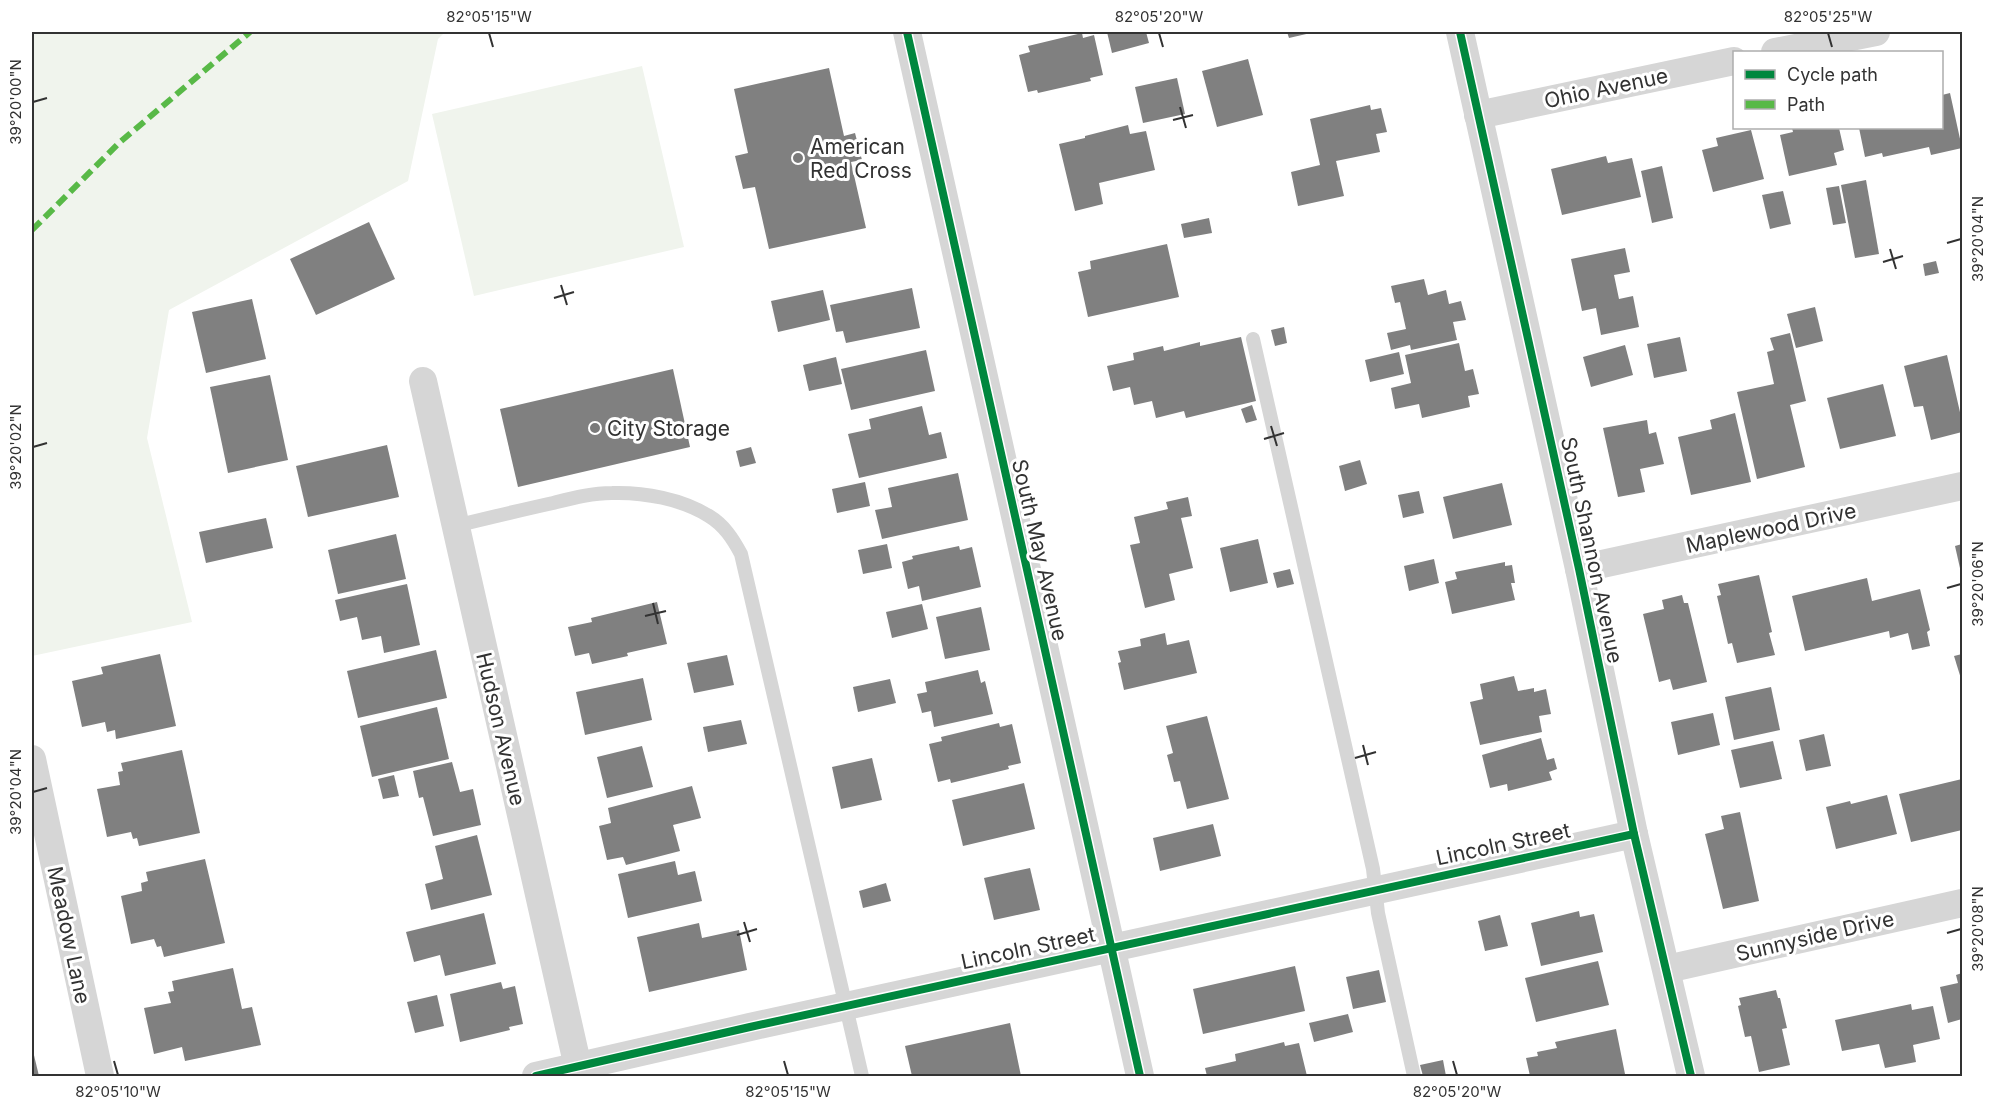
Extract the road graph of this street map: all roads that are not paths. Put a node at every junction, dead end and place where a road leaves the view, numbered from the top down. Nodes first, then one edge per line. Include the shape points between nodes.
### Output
1 (907, 32) edge
2 (1460, 32) edge
3 (1876, 32) edge
4 (1780, 51) edge
5 (1733, 61) edge
6 (1478, 116) junction
7 (1253, 339) dead end
8 (423, 381) dead end
9 (1962, 486) edge
10 (456, 526) junction
11 (1579, 570) junction
12 (32, 759) edge
13 (1634, 834) junction
14 (1376, 890) junction
15 (1962, 903) edge
16 (1111, 948) junction
17 (1667, 969) junction
18 (846, 1006) junction
19 (578, 1072) edge
20 (100, 1077) edge
21 (536, 1077) edge
22 (862, 1077) edge
23 (1140, 1077) edge
24 (1414, 1077) edge
25 (1691, 1077) edge

1 - 16 street, South May Avenue
2 - 6 street, South Shannon Avenue
3 - 4 street
5 - 6 street, Ohio Avenue
6 - 11 street, South Shannon Avenue
7 - 14 lane
8 - 10 street, Hudson Avenue
9 - 11 street, Maplewood Drive
10 - 18 lane via 586,495 612,493 690,507 711,517 728,532 741,554
10 - 19 street, Hudson Avenue
11 - 13 street, South Shannon Avenue
12 - 20 street, Meadow Lane
13 - 14 street, Lincoln Street
13 - 17 street, South Shannon Avenue
14 - 16 street, Lincoln Street
14 - 24 lane
15 - 17 street, Sunnyside Drive
16 - 18 street, Lincoln Street
16 - 23 street, South May Avenue
17 - 25 street, South Shannon Avenue
18 - 19 street, Lincoln Street
18 - 22 lane
19 - 21 street, Lincoln Street

